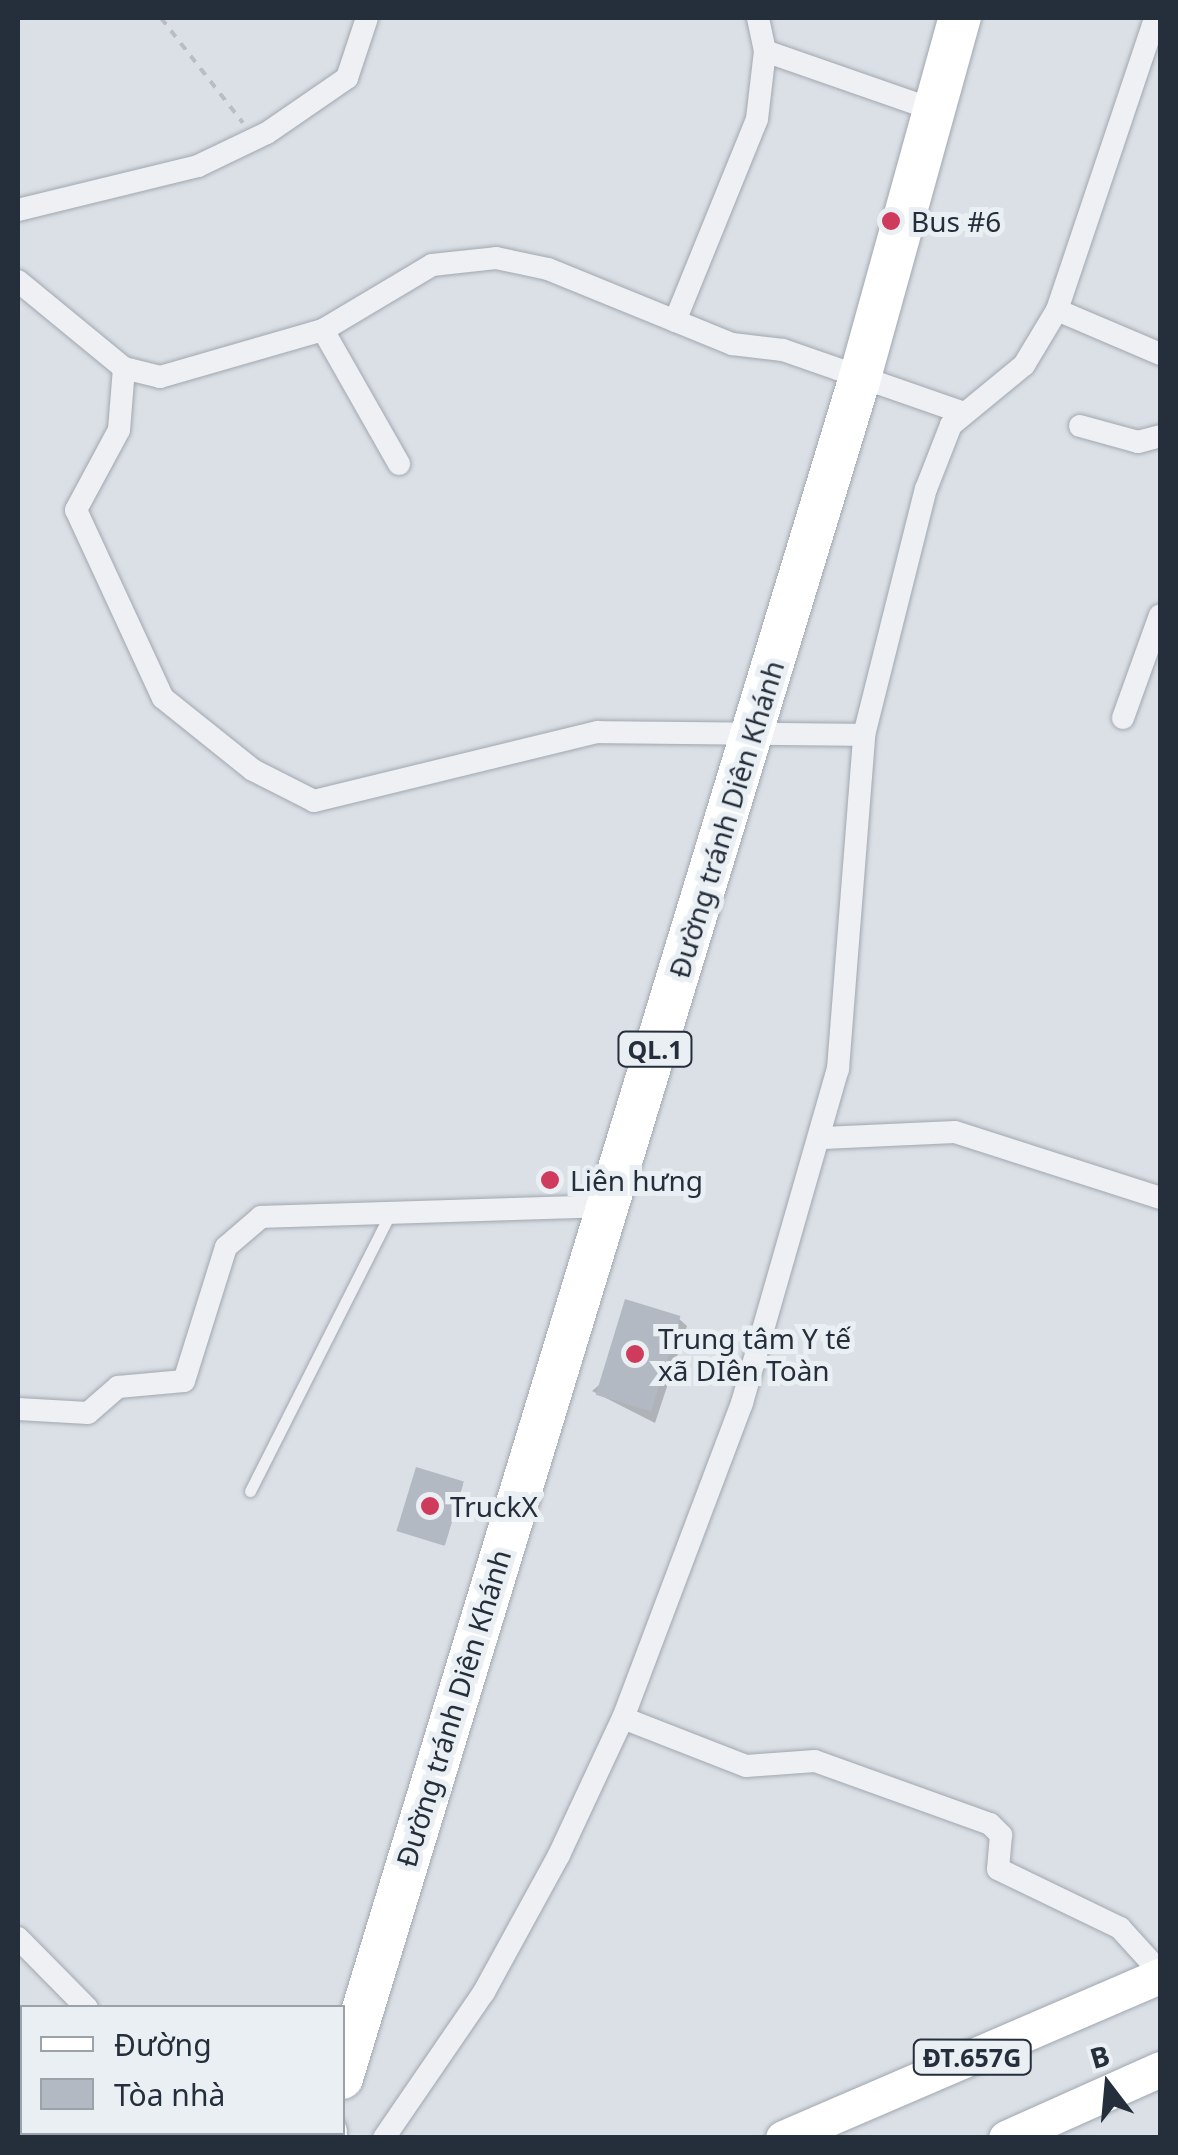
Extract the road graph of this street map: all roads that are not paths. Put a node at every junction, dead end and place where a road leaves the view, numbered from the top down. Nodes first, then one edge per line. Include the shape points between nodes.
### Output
1 (366, 18) edge
2 (758, 18) edge
3 (960, 18) edge
4 (1158, 18) edge
5 (765, 51) junction
6 (932, 109) junction
7 (18, 210) edge
8 (18, 281) edge
9 (1058, 310) junction
10 (675, 321) junction
11 (323, 330) junction
12 (1160, 354) edge
13 (124, 368) junction
14 (859, 381) junction
15 (964, 413) junction
16 (1080, 426) dead end
17 (1160, 436) edge
18 (399, 464) dead end
19 (1160, 615) edge
20 (1122, 718) dead end
21 (754, 730) junction
22 (864, 735) junction
23 (823, 1138) junction
24 (1160, 1198) edge
25 (606, 1206) junction
26 (388, 1218) junction
27 (18, 1409) edge
28 (250, 1492) dead end
29 (623, 1718) junction
30 (18, 1938) edge
31 (1160, 1974) edge
32 (84, 2005) edge
33 (345, 2068) edge
34 (1160, 2069) edge
35 (384, 2138) edge
36 (784, 2138) edge
37 (1006, 2138) edge

1 - 7 street via 346,78 249,142 180,171
2 - 5 street
3 - 6 highway, Đường tránh Diên Khánh / QL.1
4 - 9 street
5 - 6 street
5 - 10 street via 757,119
6 - 14 highway, Đường tránh Diên Khánh / QL.1
8 - 13 street
9 - 12 street
9 - 15 street via 1024,365
10 - 11 street via 548,269 475,256 432,265
10 - 14 street
11 - 13 street via 160,377
11 - 18 street
13 - 21 street via 119,430 76,510 164,698 253,770 314,801 598,732
14 - 15 street
14 - 21 highway, Đường tránh Diên Khánh / QL.1
15 - 22 street via 926,490
16 - 17 street via 1138,442
19 - 20 street
21 - 22 street
21 - 25 highway, Đường tránh Diên Khánh / QL.1
22 - 23 street via 849,994
23 - 24 street via 955,1132
23 - 29 street via 742,1403
25 - 26 street
25 - 33 highway, Đường tránh Diên Khánh / QL.1
26 - 27 street via 280,1214 245,1224 226,1247 184,1381 118,1387 88,1413
26 - 28 lane
29 - 31 street via 746,1766 815,1762 990,1824 1001,1835 998,1869 1120,1928
29 - 35 street via 501,1963
30 - 32 street
31 - 36 main road, ĐT.657G
34 - 37 main road

